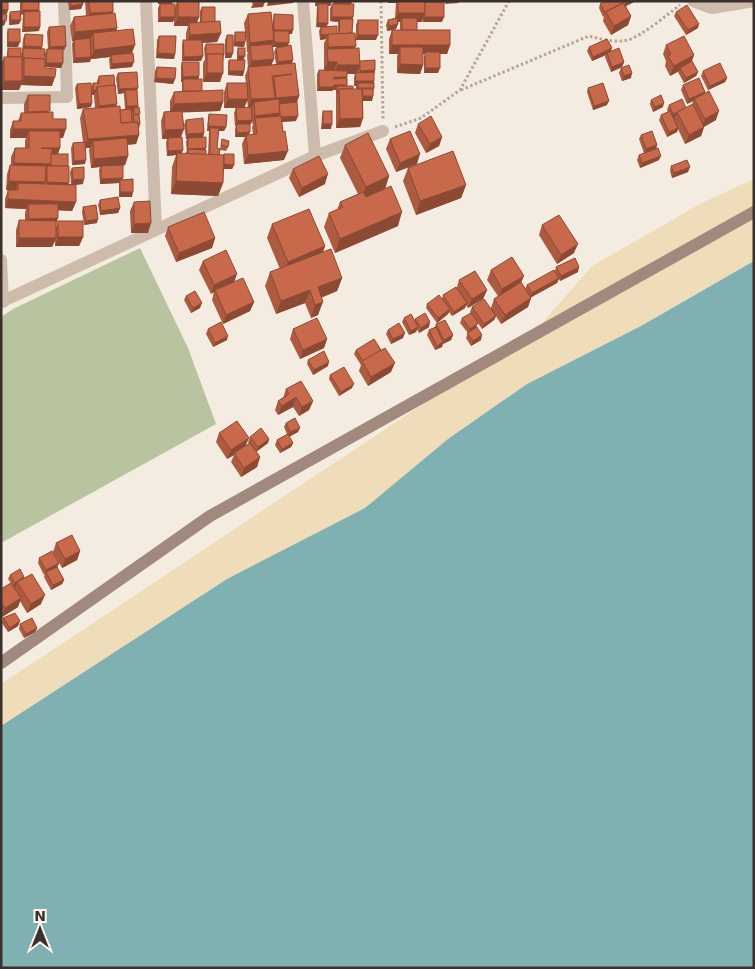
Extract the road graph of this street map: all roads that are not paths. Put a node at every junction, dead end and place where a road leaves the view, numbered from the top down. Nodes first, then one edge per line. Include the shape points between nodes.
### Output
1 (64, 1) edge
2 (146, 1) edge
3 (303, 1) edge
4 (693, 1) edge
5 (754, 2) edge
6 (1, 98) edge
7 (383, 130) road end
8 (314, 156) junction
9 (754, 212) edge
10 (156, 229) junction
11 (1, 260) edge
12 (2, 302) edge
13 (1, 663) edge

1 - 6 street via 67,97
2 - 10 street
3 - 8 street
4 - 5 street via 712,8
7 - 8 street
8 - 10 street
9 - 13 main road via 210,516
10 - 12 street
11 - 12 street

